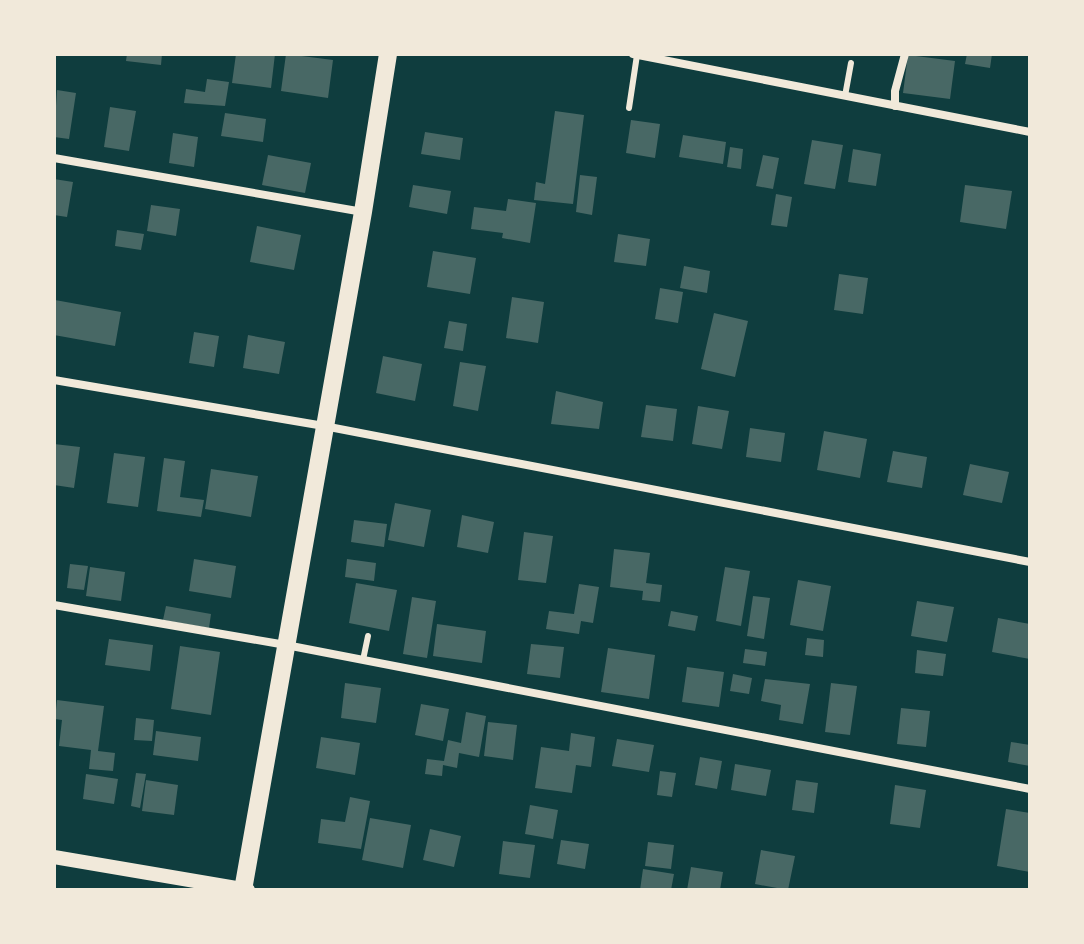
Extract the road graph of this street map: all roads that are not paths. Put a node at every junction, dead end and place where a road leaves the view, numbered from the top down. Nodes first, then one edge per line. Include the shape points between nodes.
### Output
1 (388, 54) edge
2 (635, 54) edge
3 (905, 54) edge
4 (851, 63) dead end
5 (845, 96) junction
6 (895, 106) junction
7 (629, 108) dead end
8 (1030, 132) edge
9 (54, 158) edge
10 (363, 212) junction
11 (54, 380) edge
12 (324, 426) junction
13 (1030, 562) edge
14 (54, 605) edge
15 (368, 636) dead end
16 (286, 645) junction
17 (363, 660) junction
18 (1030, 789) edge
19 (54, 857) edge
20 (245, 890) edge

1 - 10 main road
2 - 5 street
2 - 7 lane
3 - 6 street
4 - 5 lane
5 - 6 street
6 - 8 street
9 - 10 street
10 - 12 main road
11 - 12 street
12 - 13 street
12 - 16 main road
14 - 16 street
15 - 17 lane
16 - 17 street
16 - 20 main road
17 - 18 street
19 - 20 street

